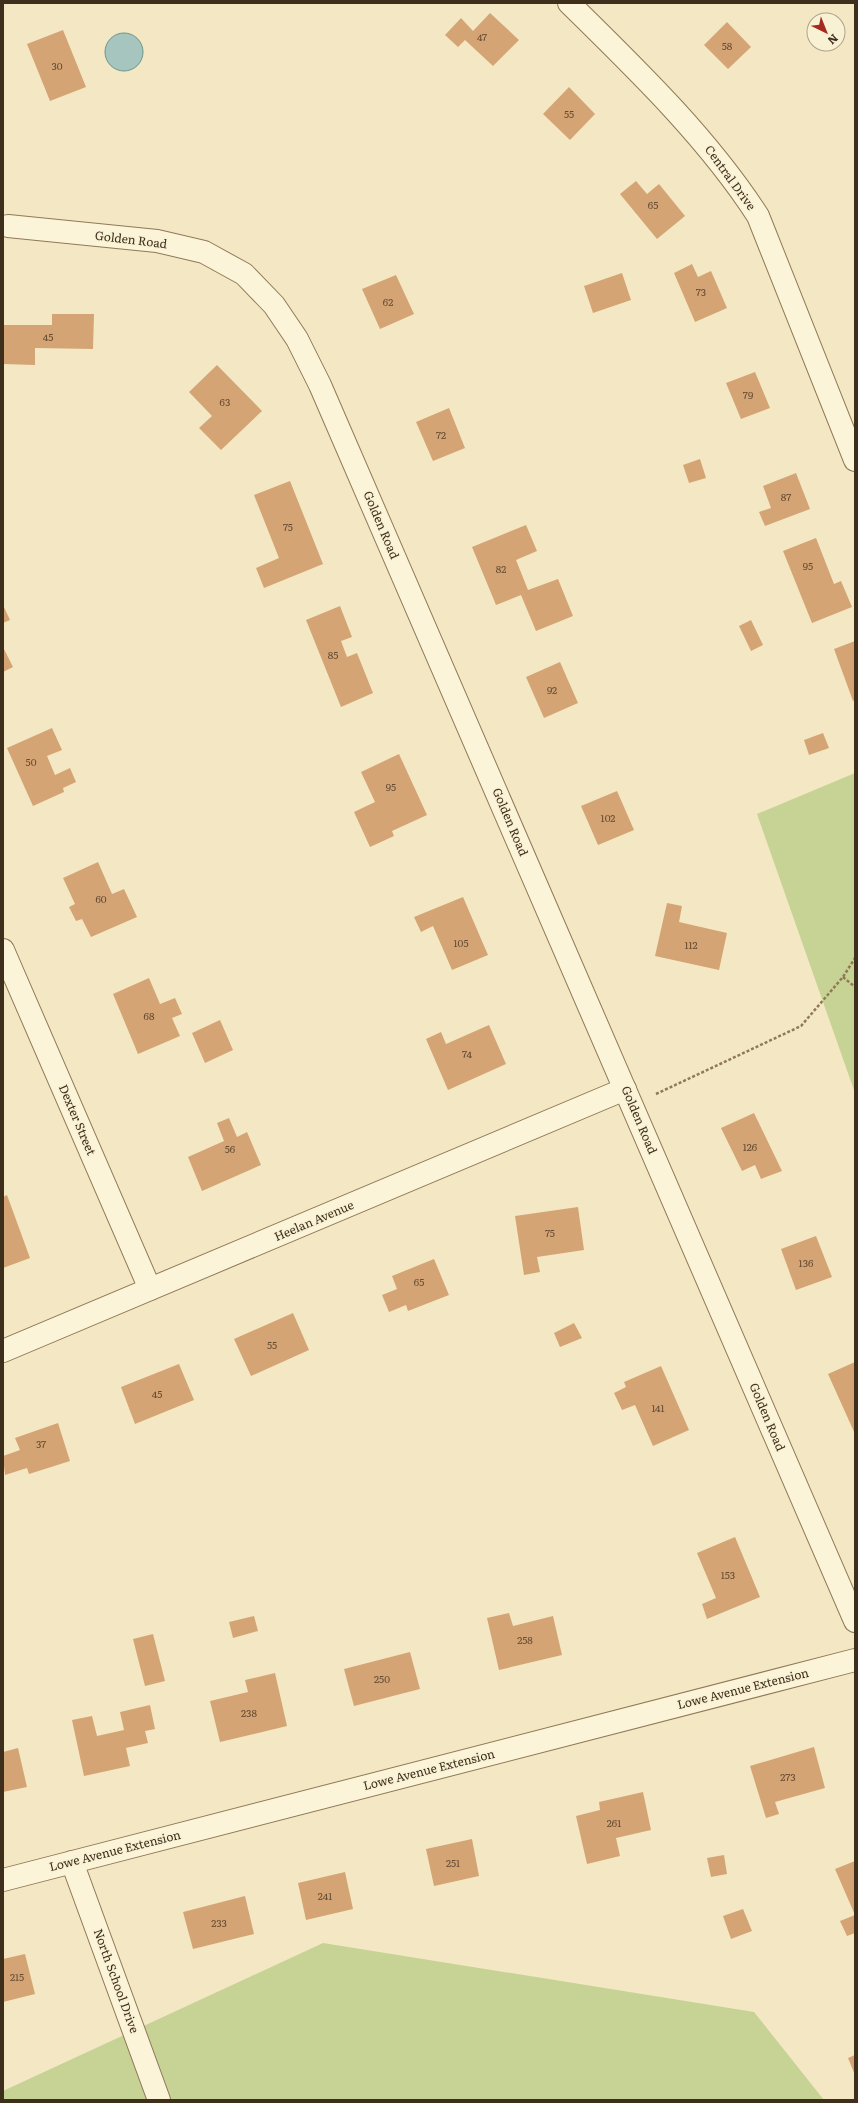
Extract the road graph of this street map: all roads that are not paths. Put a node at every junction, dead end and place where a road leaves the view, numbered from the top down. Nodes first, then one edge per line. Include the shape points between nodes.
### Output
1 (569, 3) edge
2 (5, 223) edge
3 (855, 460) edge
4 (3, 950) edge
5 (629, 1097) junction
6 (150, 1290) junction
7 (3, 1351) edge
8 (855, 1621) edge
9 (855, 1660) edge
10 (72, 1862) junction
11 (3, 1880) edge
12 (159, 2100) edge

1 - 3 street, Central Drive via 699,137 735,181 758,216
2 - 5 street, Golden Road via 157,241 204,252 244,274 274,305 297,339 320,385
4 - 6 street, Dexter Street
5 - 6 street, Heelan Avenue
5 - 8 street, Golden Road
6 - 7 street, Heelan Avenue
9 - 10 street, Lowe Avenue Extension
10 - 11 street, Lowe Avenue Extension
10 - 12 street, North School Drive

